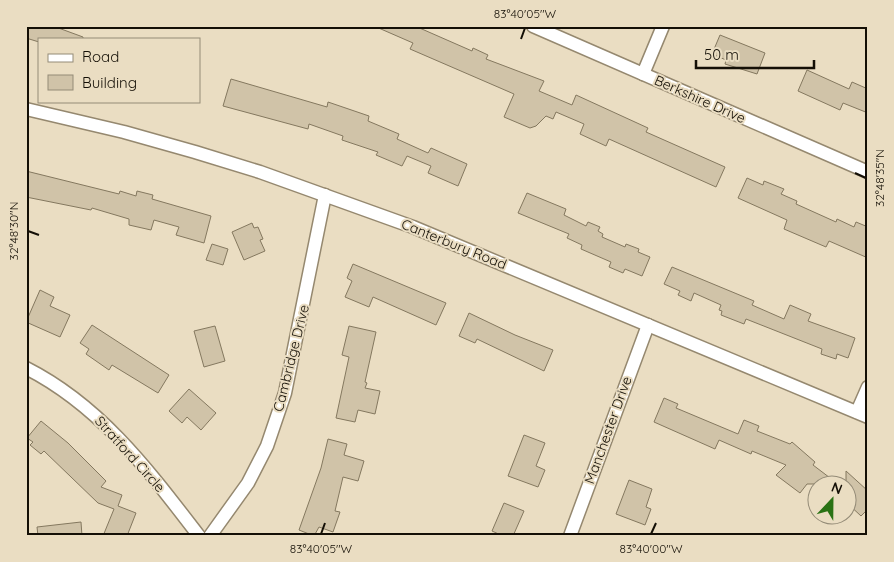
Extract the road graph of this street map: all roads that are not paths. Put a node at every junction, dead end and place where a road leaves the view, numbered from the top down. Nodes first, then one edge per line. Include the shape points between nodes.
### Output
1 (533, 26) edge
2 (663, 26) edge
3 (643, 74) junction
4 (26, 109) edge
5 (868, 172) edge
6 (326, 195) junction
7 (648, 325) junction
8 (26, 368) edge
9 (868, 387) edge
10 (862, 415) edge
11 (199, 536) edge
12 (210, 536) edge
13 (570, 536) edge

1 - 3 street, Berkshire Drive
2 - 3 street
3 - 5 street, Berkshire Drive
4 - 6 street, Canterbury Road via 195,152
6 - 7 street, Canterbury Road via 413,227
6 - 12 street, Cambridge Drive via 285,393 267,446 248,483
7 - 10 street, Canterbury Road
7 - 13 street, Manchester Drive
8 - 11 street, Stratford Circle via 52,381 110,428
9 - 10 street

